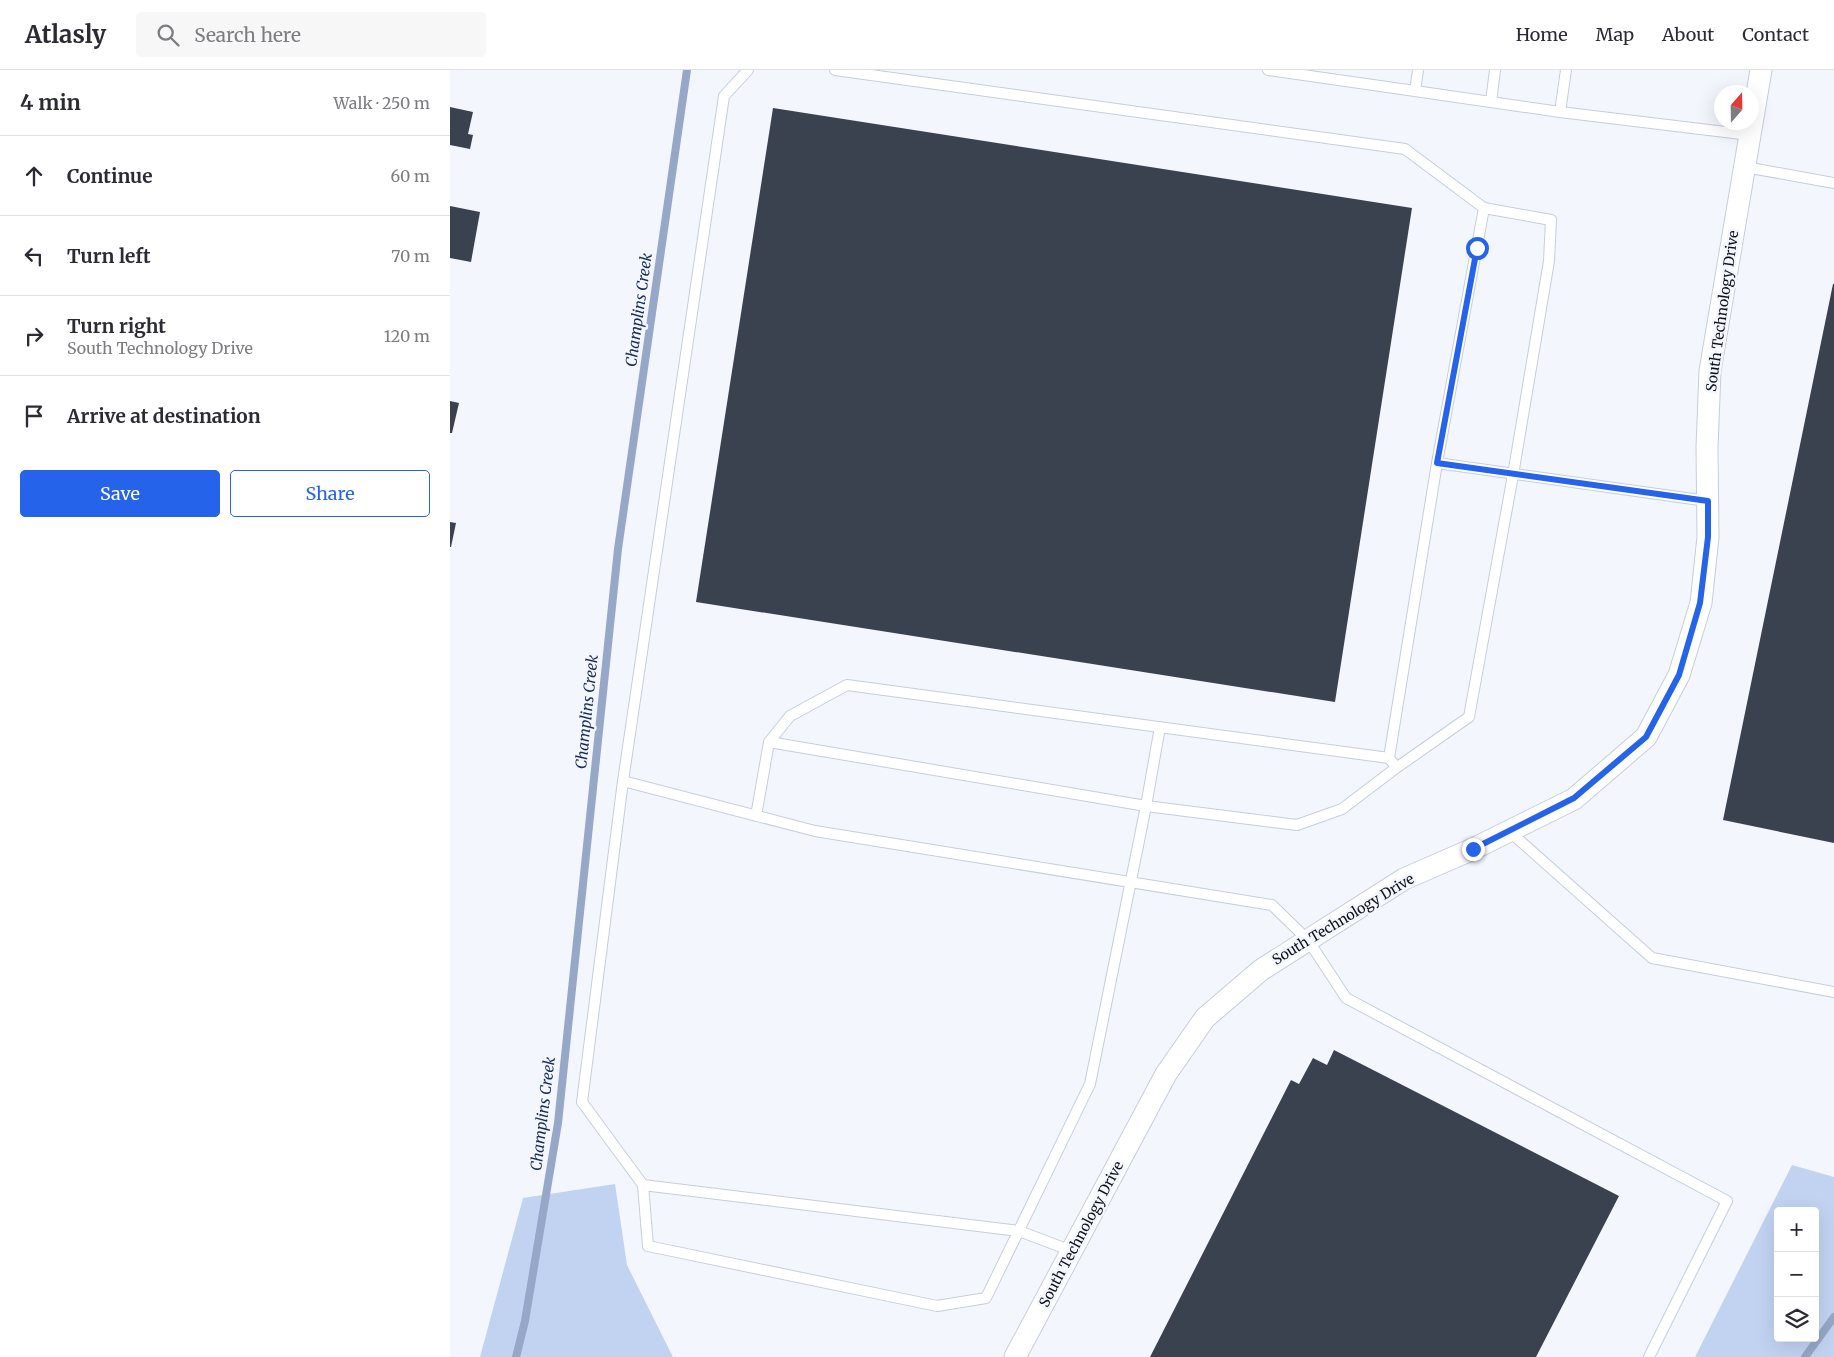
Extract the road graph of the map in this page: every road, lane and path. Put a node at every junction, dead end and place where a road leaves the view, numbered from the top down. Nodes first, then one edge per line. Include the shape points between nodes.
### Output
1 (748, 70) edge
2 (835, 70) edge
3 (1268, 70) edge
4 (1418, 70) edge
5 (1495, 70) edge
6 (1566, 70) edge
7 (1761, 70) edge
8 (1415, 91) junction
9 (1491, 102) junction
10 (1560, 112) junction
11 (1750, 135) junction
12 (1745, 167) junction
13 (1834, 183) edge
14 (1484, 208) junction
15 (1437, 463) junction
16 (1514, 475) junction
17 (1708, 501) junction
18 (1160, 728) junction
19 (769, 742) junction
20 (1389, 758) junction
21 (1396, 768) junction
22 (624, 781) junction
23 (1146, 806) junction
24 (756, 816) junction
25 (1509, 831) junction
26 (1131, 882) junction
27 (1308, 940) junction
28 (1834, 992) edge
29 (643, 1186) junction
30 (1019, 1231) junction
31 (1072, 1251) junction
32 (1016, 1357) edge
33 (1649, 1357) edge

1 - 22 lane via 724,96
2 - 14 lane via 1405,149
3 - 8 lane
4 - 8 lane
5 - 9 lane
6 - 10 lane
7 - 11 street, South Technology Drive
8 - 9 lane
9 - 10 lane
10 - 11 lane
11 - 12 street, South Technology Drive
12 - 13 lane
12 - 17 street, South Technology Drive via 1710,371
14 - 15 lane
14 - 16 lane via 1550,220 1549,261
15 - 16 lane
15 - 20 lane
16 - 17 lane
16 - 21 lane via 1468,717
17 - 25 street, South Technology Drive via 1708,537 1700,603 1679,675 1646,737 1574,798
18 - 19 lane via 847,685 790,716
18 - 20 lane
18 - 23 lane
19 - 23 lane
19 - 24 lane
20 - 21 lane
21 - 23 lane via 1342,809 1297,824
22 - 24 lane
22 - 29 lane via 582,1102
23 - 26 lane
24 - 26 lane via 815,831
25 - 27 street, South Technology Drive via 1404,879
25 - 28 lane via 1652,958
26 - 27 lane via 1272,905
26 - 30 lane via 1090,1084
27 - 31 street, South Technology Drive via 1261,970 1205,1018 1166,1074
27 - 33 lane via 1346,998 1726,1201
29 - 30 lane
29 - 30 lane via 648,1246 936,1306 986,1298
30 - 31 lane
31 - 32 street, South Technology Drive

